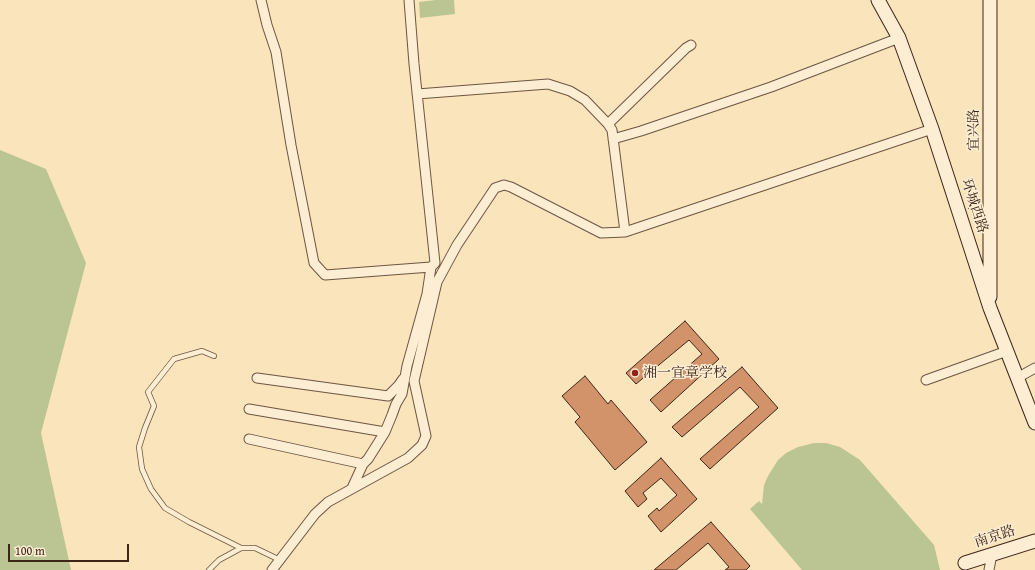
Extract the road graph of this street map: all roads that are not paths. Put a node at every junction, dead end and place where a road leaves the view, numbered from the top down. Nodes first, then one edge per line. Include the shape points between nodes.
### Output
1 (261, 0) edge
2 (409, 0) edge
3 (878, 0) edge
4 (990, 0) edge
5 (899, 38) junction
6 (691, 45) dead end
7 (417, 94) junction
8 (608, 124) junction
9 (932, 129) junction
10 (613, 138) junction
11 (625, 232) junction
12 (431, 267) junction
13 (990, 308) junction
14 (1007, 351) junction
15 (214, 356) dead end
16 (1035, 368) edge
17 (406, 373) junction
18 (257, 378) dead end
19 (1017, 378) junction
20 (926, 380) dead end
21 (249, 409) dead end
22 (1035, 423) edge
23 (385, 432) junction
24 (249, 439) dead end
25 (363, 464) junction
26 (352, 488) junction
27 (1035, 541) edge
28 (241, 548) junction
29 (992, 554) junction
30 (280, 560) junction
31 (965, 563) dead end
32 (209, 570) edge
33 (272, 570) edge
34 (989, 570) edge

1 - 12 street via 276,52 314,263 325,275
2 - 7 street
3 - 5 main road, 环城西路
4 - 13 main road, 宜兴路
5 - 9 main road, 环城西路
5 - 10 street via 771,87
6 - 8 street
7 - 8 street via 548,84 570,91 585,100
7 - 12 street via 435,263
8 - 10 street
9 - 11 street
9 - 13 main road, 环城西路
10 - 11 street
11 - 26 street via 601,233 511,187 504,185 495,188 457,245 437,282 414,381 426,436 422,445 408,458
12 - 17 street via 427,294
13 - 14 main road, 环城西路
14 - 19 main road, 环城西路
14 - 20 street
15 - 28 lane via 202,351 174,358 148,392 154,406 139,447 142,469 151,489 166,508
16 - 19 street
17 - 18 street via 388,396
17 - 23 street via 402,394
19 - 22 main road, 环城西路
21 - 23 street
23 - 25 street
24 - 25 street
25 - 26 street
26 - 30 street via 328,502 315,514
27 - 29 main road, 南京路
28 - 30 lane via 256,548
28 - 32 lane via 219,560
29 - 31 main road, 南京路
29 - 34 street
30 - 33 street

